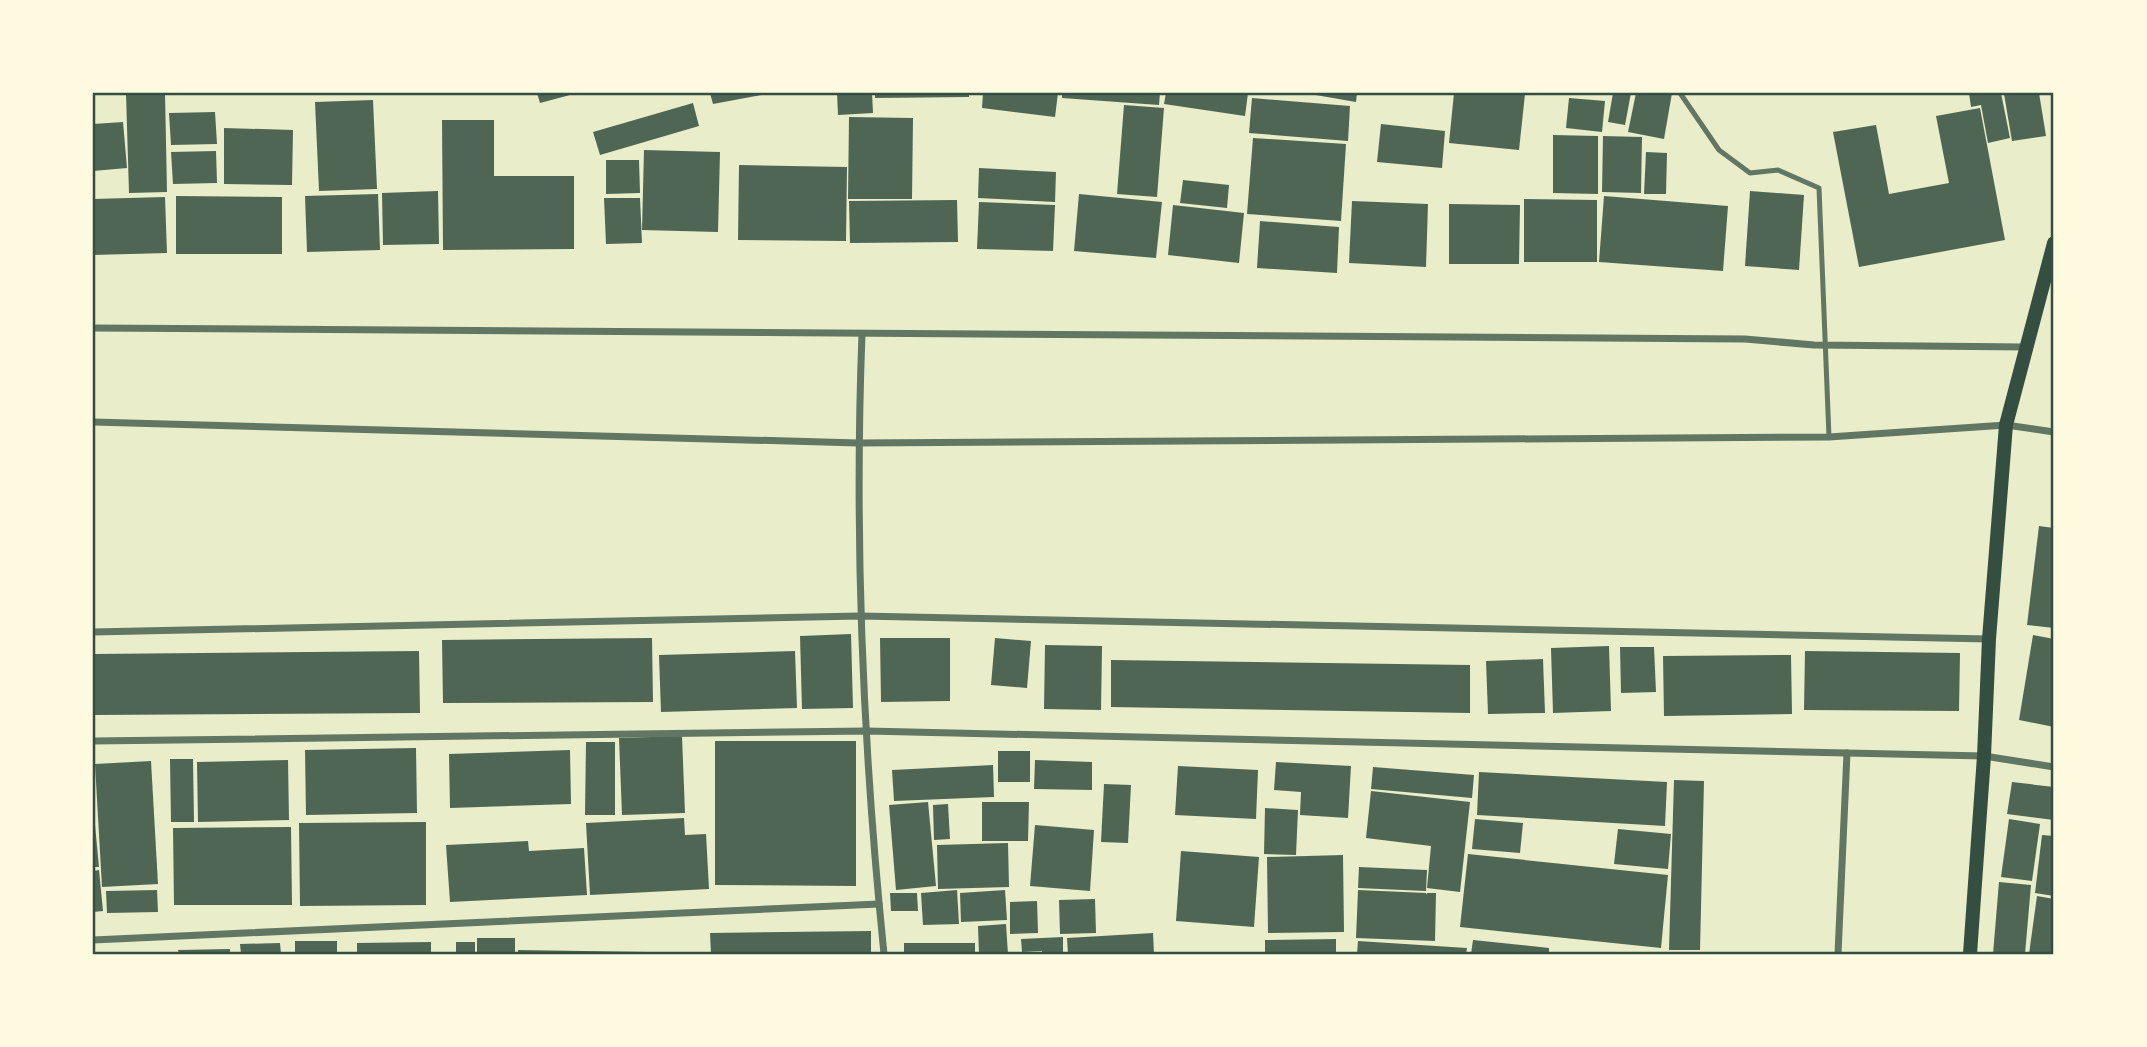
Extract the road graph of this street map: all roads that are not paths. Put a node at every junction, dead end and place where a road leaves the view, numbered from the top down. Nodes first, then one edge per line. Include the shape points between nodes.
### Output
1 (1680, 93) edge
2 (2054, 243) edge
3 (93, 328) edge
4 (862, 334) junction
5 (1827, 345) junction
6 (2025, 347) junction
7 (93, 422) edge
8 (2006, 425) junction
9 (2054, 432) edge
10 (1829, 437) junction
11 (858, 443) junction
12 (860, 616) junction
13 (93, 632) edge
14 (1989, 639) junction
15 (867, 731) junction
16 (93, 741) edge
17 (1847, 753) junction
18 (1984, 756) junction
19 (2054, 767) edge
20 (879, 904) junction
21 (93, 940) edge
22 (884, 954) edge
23 (1838, 954) edge
24 (1970, 954) edge

1 - 5 lane via 1719,150 1750,173 1778,170 1819,188
2 - 6 main road
3 - 4 street
4 - 5 street via 1745,339
4 - 11 street
5 - 6 street
5 - 10 lane
6 - 8 main road
7 - 11 street
8 - 9 street
8 - 10 street
8 - 14 main road
10 - 11 street
11 - 12 street
12 - 13 street
12 - 14 street
12 - 15 street
14 - 18 main road
15 - 16 street
15 - 17 street
15 - 20 street
17 - 18 street
17 - 23 street
18 - 19 street
18 - 24 main road
20 - 21 street
20 - 22 street

